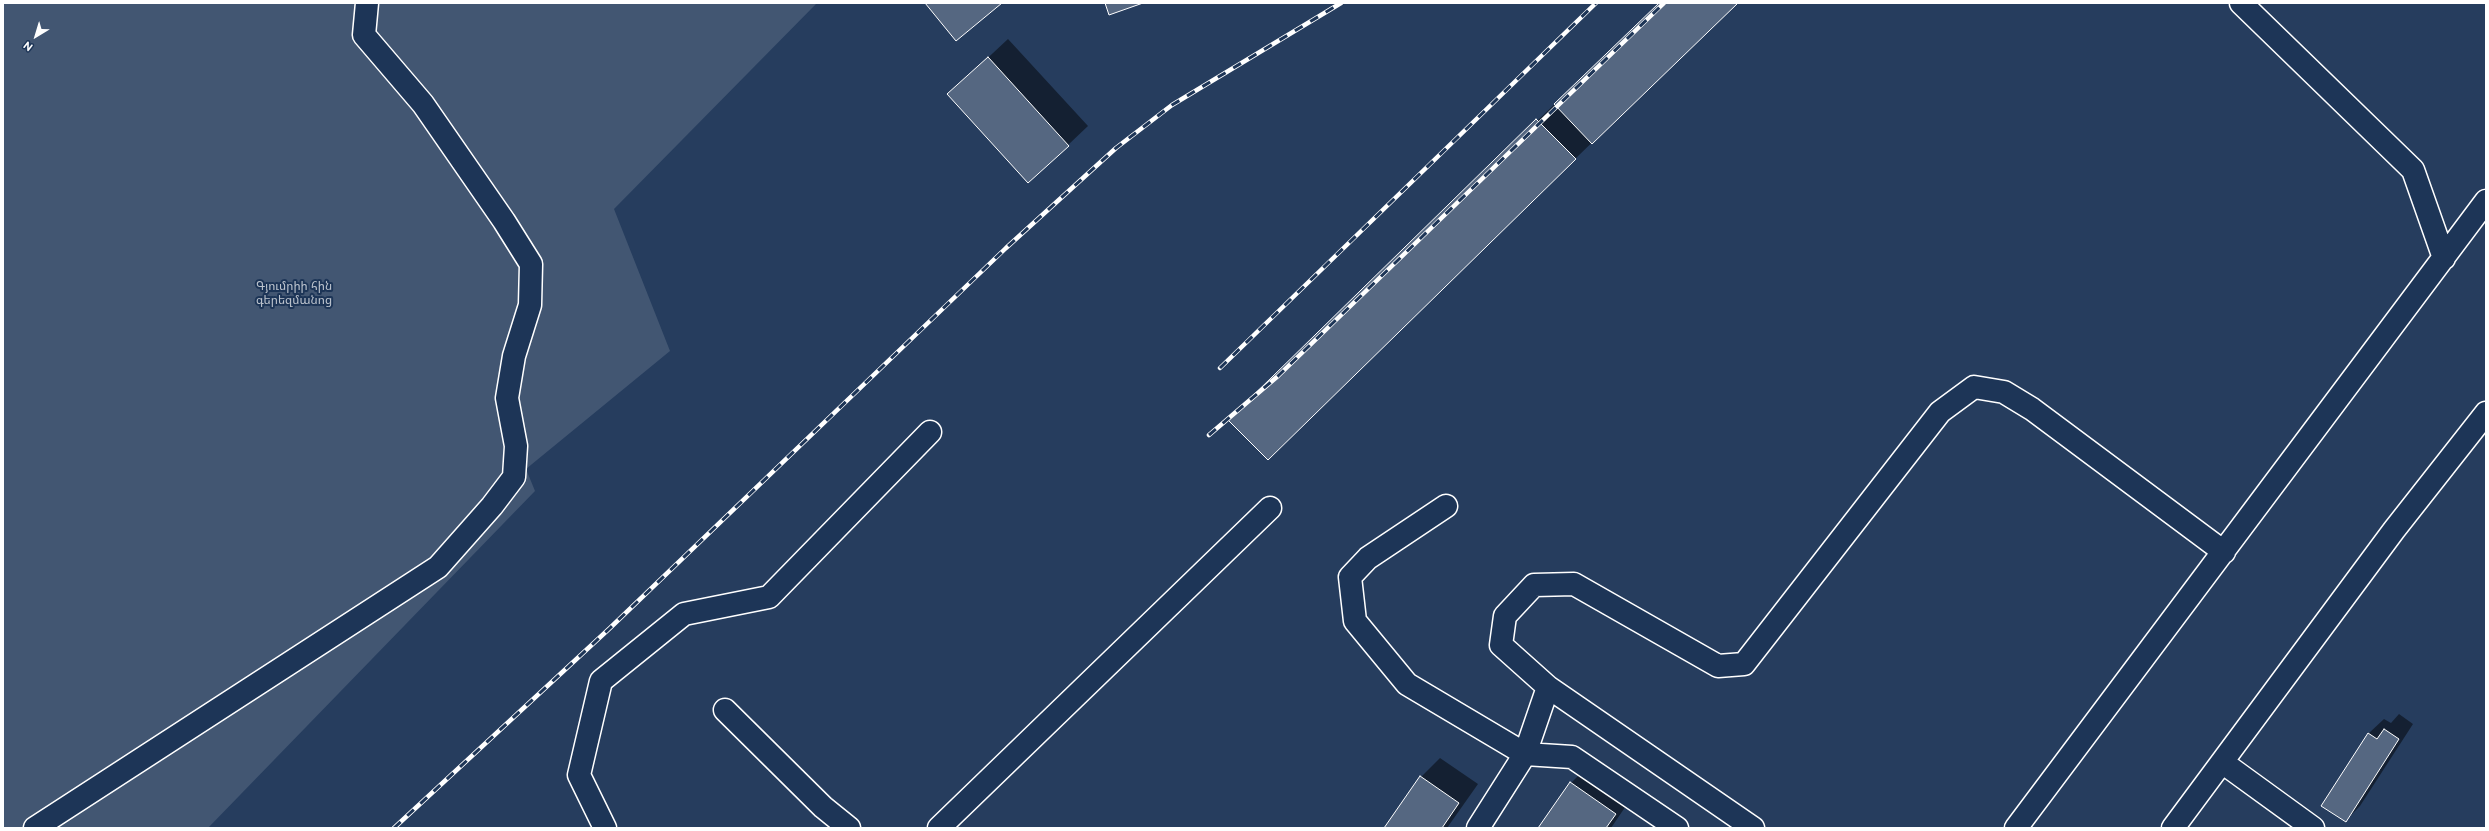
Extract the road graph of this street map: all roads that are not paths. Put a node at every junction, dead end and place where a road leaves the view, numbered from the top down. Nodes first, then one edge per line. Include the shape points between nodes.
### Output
1 (367, 3) edge
2 (2241, 3) edge
3 (2486, 201) edge
4 (2444, 258) junction
5 (2486, 412) edge
6 (930, 432) dead end
7 (1446, 506) dead end
8 (1270, 508) dead end
9 (2224, 552) junction
10 (1548, 687) junction
11 (725, 710) dead end
12 (1525, 754) junction
13 (2222, 762) junction
14 (35, 828) edge
15 (605, 828) edge
16 (849, 828) edge
17 (939, 828) edge
18 (1478, 828) edge
19 (1677, 828) edge
20 (1753, 828) edge
21 (2016, 828) edge
22 (2173, 828) edge
23 (2314, 828) edge

1 - 14 street via 364,35 423,104 531,264 530,305 514,356 507,398 516,446 514,477 438,567
2 - 4 street via 2413,170
3 - 4 street
4 - 9 street
5 - 13 street via 2394,530
6 - 15 street via 769,597 684,614 601,681 579,775
7 - 12 street via 1368,558 1350,577 1355,621 1407,684
8 - 17 street
9 - 10 street via 2032,409 2004,392 1974,387 1940,412 1744,664 1718,666 1574,584 1534,585 1505,616 1501,645
9 - 21 street
10 - 12 street
10 - 20 street
11 - 16 street via 823,807
12 - 18 street
12 - 19 street via 1572,757
13 - 22 street
13 - 23 street

